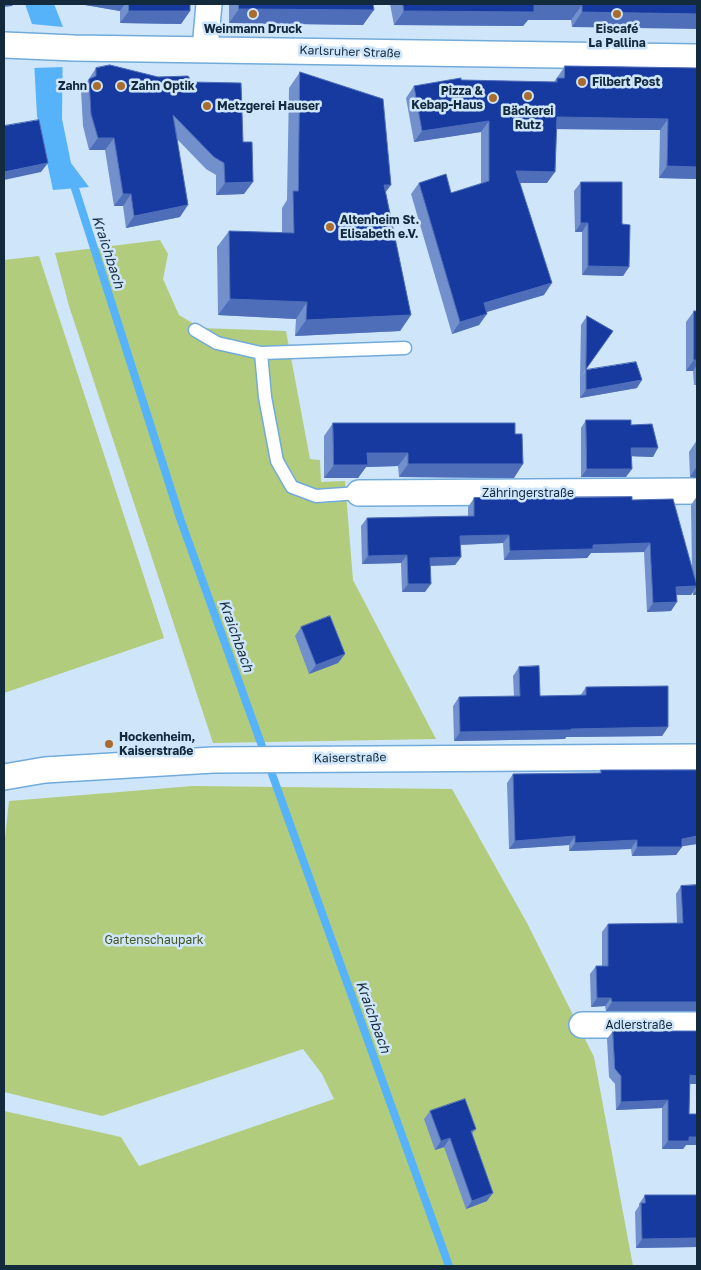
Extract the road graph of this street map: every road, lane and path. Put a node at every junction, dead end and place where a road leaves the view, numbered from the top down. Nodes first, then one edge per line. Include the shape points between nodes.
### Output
1 (209, 4) edge
2 (12, 46) edge
3 (205, 49) junction
4 (697, 57) edge
5 (195, 330) dead end
6 (405, 348) dead end
7 (261, 353) junction
8 (697, 491) edge
9 (359, 493) joint
10 (697, 757) edge
11 (4, 777) edge
12 (582, 1025) dead end
13 (697, 1025) edge

1 - 3 street
2 - 3 street, Karlsruher Straße
3 - 4 street, Karlsruher Straße
5 - 7 lane via 217,344
6 - 7 lane
7 - 9 lane via 265,398 277,461 292,487 316,496
8 - 9 street, Zähringerstraße
10 - 11 street, Kaiserstraße via 213,760 45,770
12 - 13 street, Adlerstraße

